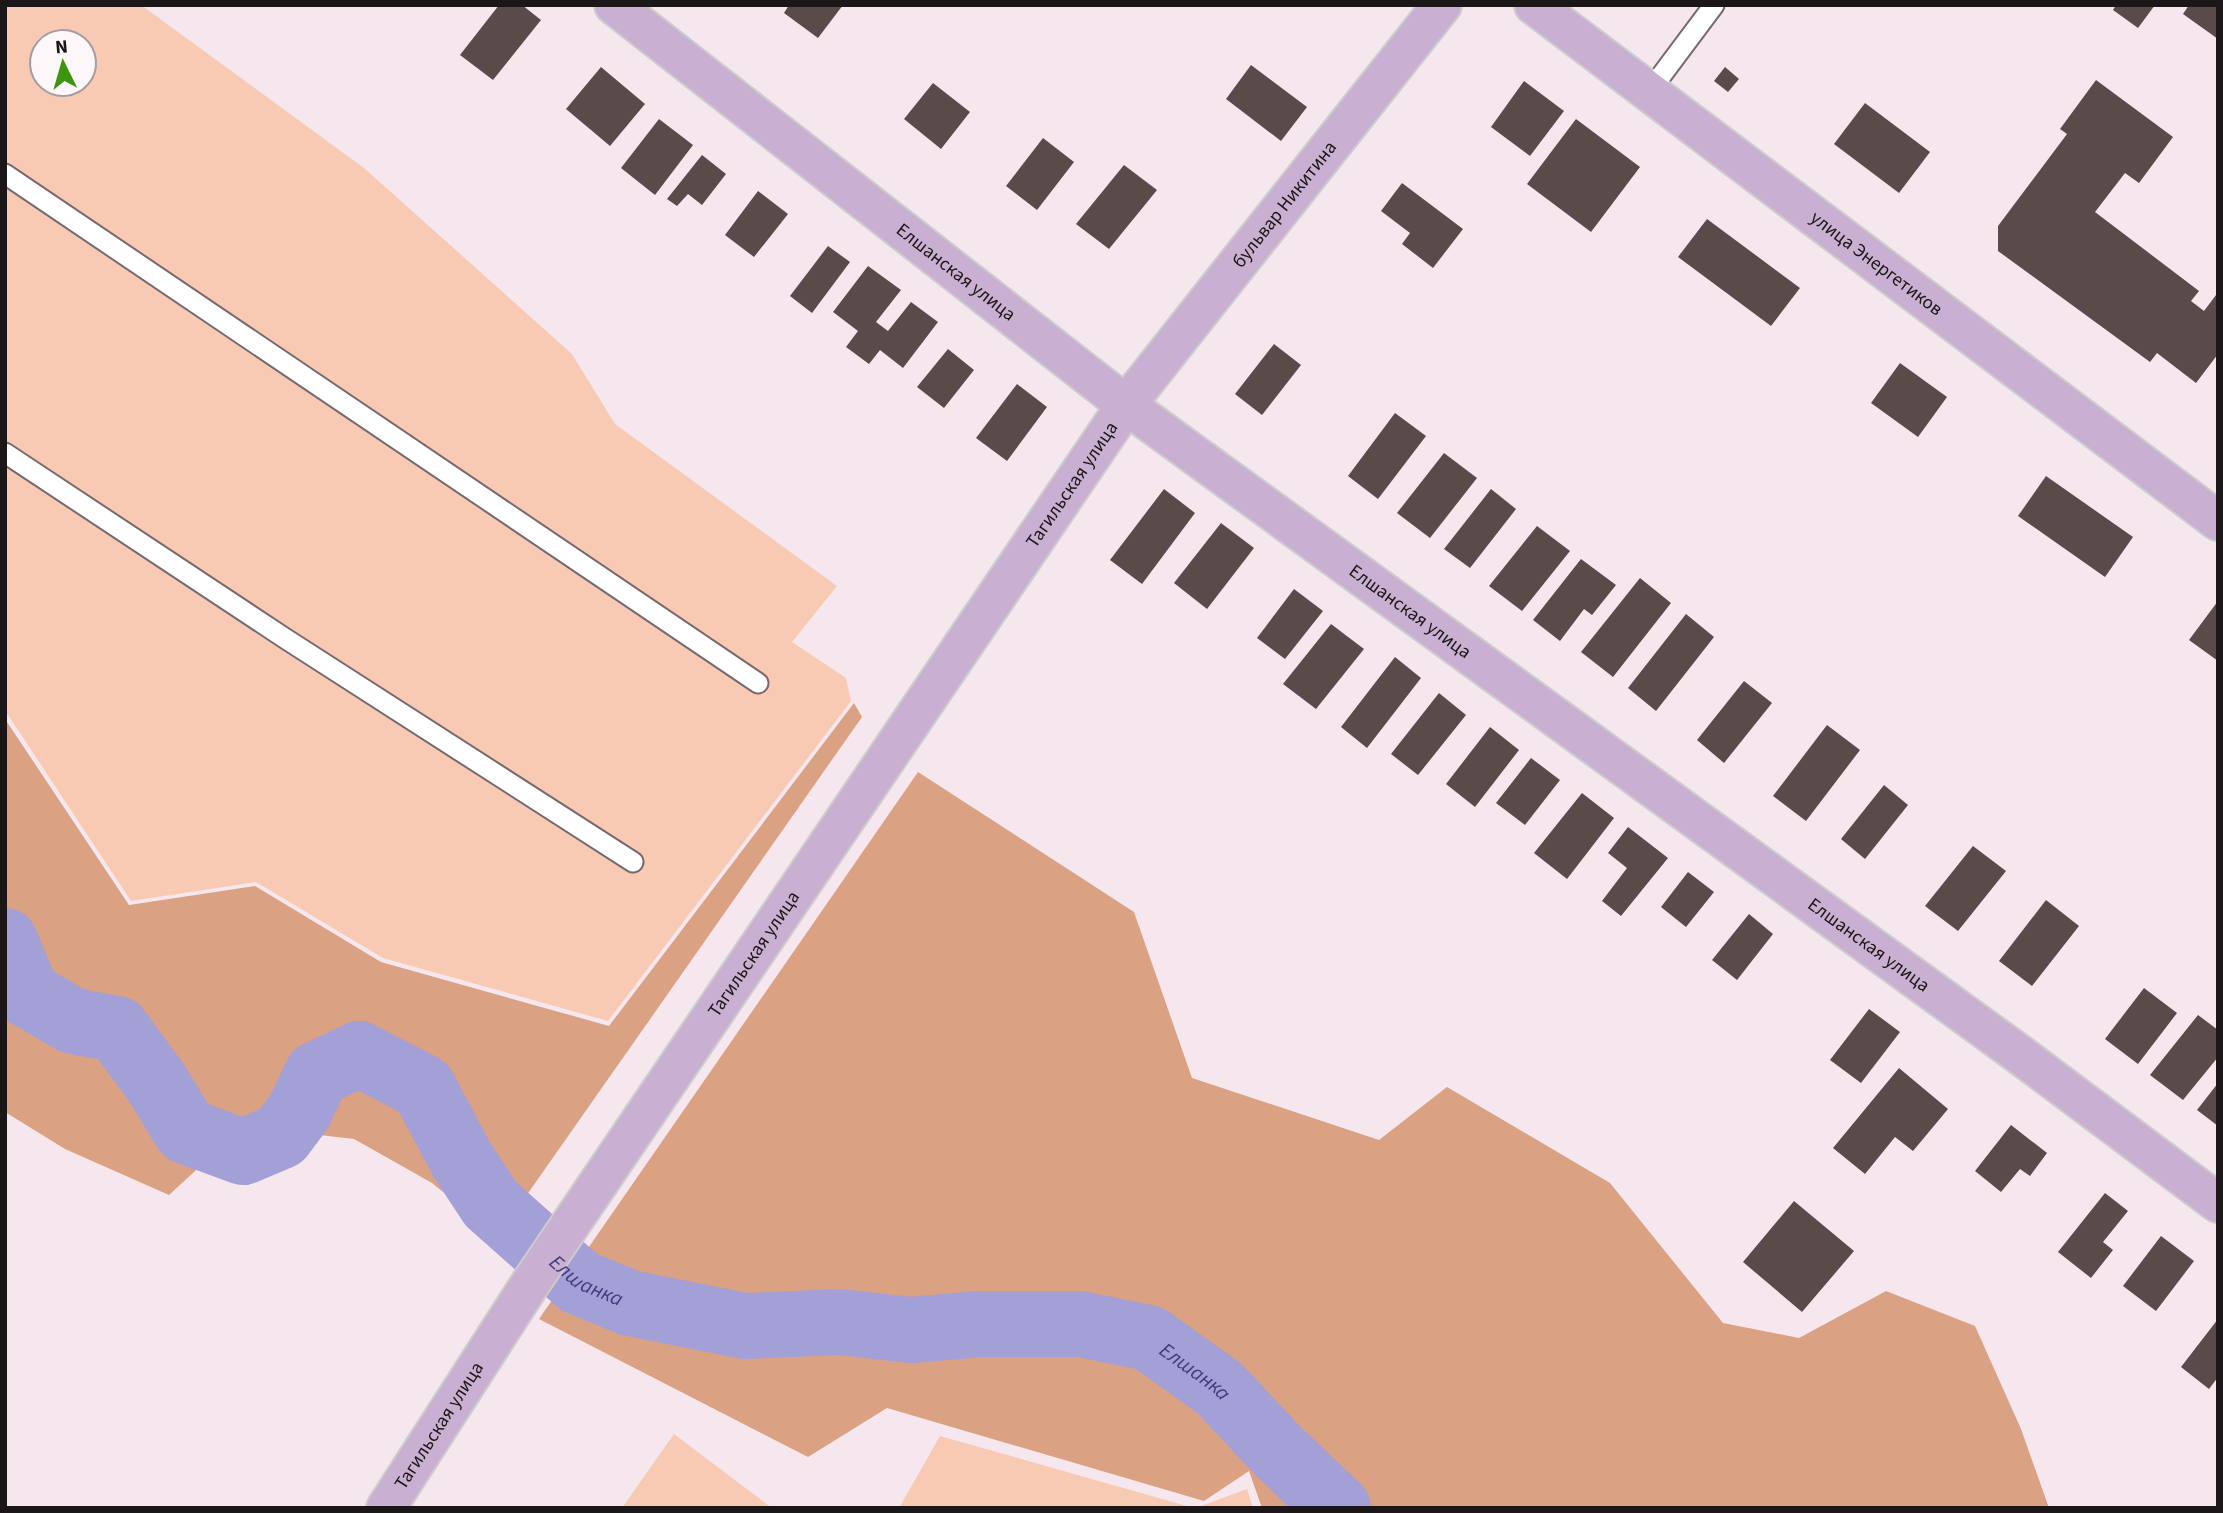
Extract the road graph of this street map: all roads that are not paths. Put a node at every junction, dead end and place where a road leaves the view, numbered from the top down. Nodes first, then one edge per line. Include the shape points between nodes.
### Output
1 (614, 5) edge
2 (1442, 5) edge
3 (1534, 5) edge
4 (1714, 5) edge
5 (1649, 92) junction
6 (5, 174) edge
7 (1126, 405) junction
8 (5, 453) edge
9 (2218, 521) edge
10 (758, 683) dead end
11 (633, 862) dead end
12 (2218, 1203) edge
13 (386, 1508) edge

1 - 7 main road, Елшанская улица
2 - 7 main road, бульвар Никитина
3 - 5 main road, улица Энергетиков
4 - 5 lane
5 - 9 main road, улица Энергетиков
6 - 10 lane
7 - 12 main road, Елшанская улица
7 - 13 main road, Тагильская улица via 530,1284
8 - 11 lane

